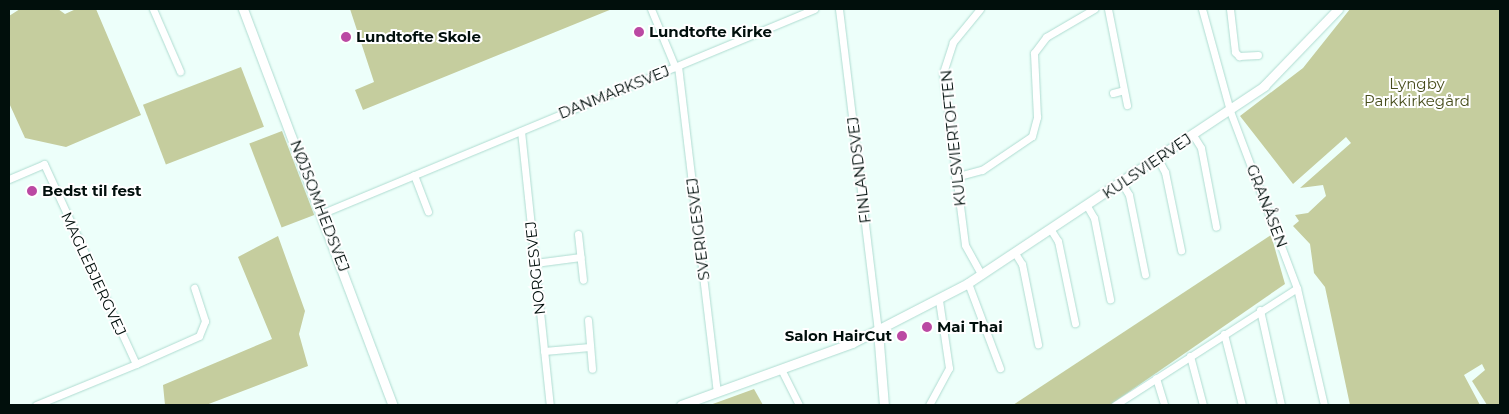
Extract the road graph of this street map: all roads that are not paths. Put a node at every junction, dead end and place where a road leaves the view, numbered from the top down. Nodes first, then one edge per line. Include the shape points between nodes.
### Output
1 (153, 9) edge
2 (243, 9) edge
3 (651, 9) edge
4 (814, 9) edge
5 (839, 9) edge
6 (980, 9) edge
7 (1094, 9) edge
8 (1108, 9) edge
9 (1202, 9) edge
10 (1230, 9) edge
11 (1338, 9) edge
12 (1258, 55) dead end
13 (676, 67) junction
14 (180, 71) dead end
15 (1124, 90) junction
16 (1113, 93) dead end
17 (1127, 105) dead end
18 (1230, 111) junction
19 (521, 131) junction
20 (1193, 135) junction
21 (1158, 159) junction
22 (414, 175) junction
23 (955, 177) junction
24 (9, 179) edge
25 (1122, 183) junction
26 (1087, 206) junction
27 (428, 210) dead end
28 (323, 213) junction
29 (1216, 227) dead end
30 (1051, 230) junction
31 (578, 234) dead end
32 (1180, 250) dead end
33 (1015, 253) junction
34 (581, 257) junction
35 (535, 263) junction
36 (981, 274) junction
37 (1145, 274) dead end
38 (583, 280) dead end
39 (968, 283) junction
40 (194, 288) dead end
41 (1297, 288) junction
42 (1110, 298) dead end
43 (939, 300) junction
44 (1260, 310) junction
45 (588, 320) dead end
46 (1075, 324) dead end
47 (878, 331) junction
48 (1224, 334) junction
49 (1038, 344) dead end
50 (590, 347) junction
51 (544, 351) junction
52 (1190, 356) junction
53 (136, 364) junction
54 (1000, 368) dead end
55 (592, 369) dead end
56 (781, 369) junction
57 (1156, 378) junction
58 (717, 392) junction
59 (1123, 403) edge
60 (36, 405) edge
61 (393, 405) edge
62 (550, 405) edge
63 (682, 405) edge
64 (799, 405) edge
65 (884, 405) edge
66 (929, 405) edge
67 (1115, 405) edge
68 (1164, 405) edge
69 (1203, 405) edge
70 (1242, 405) edge
71 (1281, 405) edge
72 (1324, 405) edge

1 - 14 street
2 - 28 street, NØJSOMHEDSVEJ
3 - 13 street, SVERIGESVEJ
4 - 13 street, DANMARKSVEJ
5 - 47 street, FINLANDSVEJ
6 - 23 street, KULSVIERTOFTEN via 953,42 943,73
7 - 23 street via 1046,37 1034,53 1037,117 1032,136 982,170
8 - 15 street
9 - 18 street, GRANÅSEN
10 - 12 street via 1235,52 1239,56
11 - 18 street, KULSVIERVEJ via 1284,69
13 - 19 street, DANMARKSVEJ
13 - 58 street, SVERIGESVEJ
15 - 16 street
15 - 17 street
18 - 20 street, KULSVIERVEJ
18 - 41 street, GRANÅSEN
19 - 22 street, DANMARKSVEJ
19 - 35 street, NORGESVEJ
20 - 21 street, KULSVIERVEJ
20 - 29 street via 1201,148
21 - 25 street, KULSVIERVEJ
21 - 32 street via 1165,172
22 - 27 street
22 - 28 street, DANMARKSVEJ
23 - 36 street, KULSVIERTOFTEN via 965,245
24 - 53 street, MAGLEBJERGVEJ via 44,164
25 - 26 street, KULSVIERVEJ
25 - 37 street via 1129,195
26 - 30 street, KULSVIERVEJ
26 - 42 street via 1094,218
28 - 61 street, NØJSOMHEDSVEJ
30 - 33 street, KULSVIERVEJ
30 - 46 street via 1058,242
31 - 34 street
33 - 36 street, KULSVIERVEJ
33 - 49 street via 1022,264
34 - 35 street
34 - 38 street
35 - 51 street, NORGESVEJ
36 - 39 street, KULSVIERVEJ
39 - 43 street, KULSVIERVEJ
39 - 54 street
40 - 53 street via 205,321 199,336
41 - 44 street
41 - 72 street, GRANÅSEN
43 - 47 street, KULSVIERVEJ
43 - 66 street via 949,368
44 - 48 street
44 - 71 street
45 - 50 street
47 - 56 street, KULSVIERVEJ
47 - 65 street
48 - 52 street
48 - 70 street
50 - 51 street
50 - 55 street
51 - 62 street, NORGESVEJ
52 - 57 street
52 - 69 street
53 - 60 street
56 - 58 street, KULSVIERVEJ
56 - 64 street
57 - 59 street
57 - 68 street
58 - 63 street, KULSVIERVEJ
59 - 67 street

